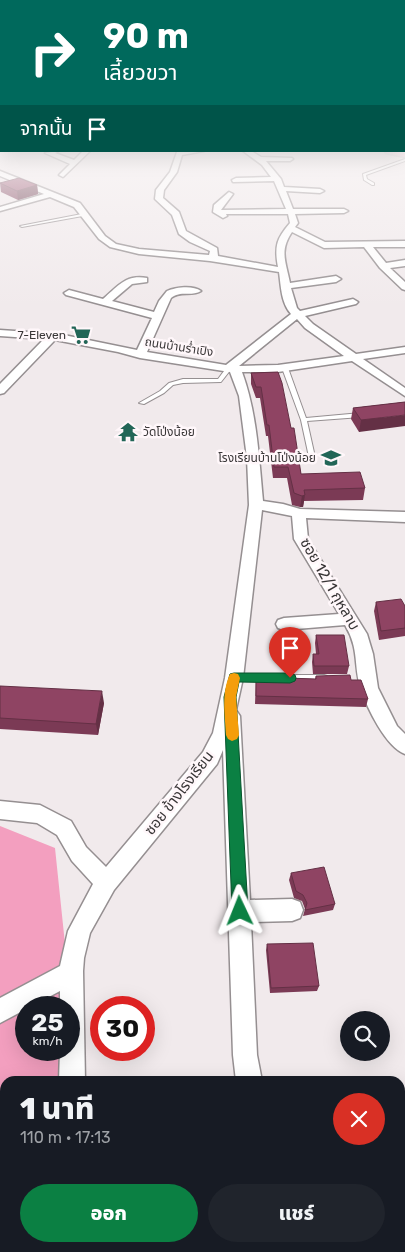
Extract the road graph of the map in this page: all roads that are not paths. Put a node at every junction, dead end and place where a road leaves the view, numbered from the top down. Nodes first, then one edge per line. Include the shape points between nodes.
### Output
1 (39, 189) edge
2 (160, 189) edge
3 (281, 189) edge
4 (289, 189) edge
5 (320, 191) dead end
6 (51, 194) junction
7 (229, 194) dead end
8 (0, 209) edge
9 (344, 211) dead end
10 (217, 212) junction
11 (291, 212) junction
12 (87, 214) junction
13 (227, 219) dead end
14 (22, 226) dead end
15 (290, 228) junction
16 (171, 242) dead end
17 (368, 246) junction
18 (403, 246) edge
19 (165, 253) junction
20 (213, 258) junction
21 (405, 263) edge
22 (383, 266) junction
23 (282, 270) junction
24 (336, 279) dead end
25 (144, 280) dead end
26 (286, 286) junction
27 (405, 287) edge
28 (196, 291) dead end
29 (69, 293) dead end
30 (104, 302) junction
31 (353, 302) dead end
32 (296, 315) junction
33 (158, 316) junction
34 (0, 333) edge
35 (52, 337) junction
36 (405, 350) edge
37 (140, 355) junction
38 (355, 357) junction
39 (285, 368) junction
40 (232, 369) junction
41 (0, 391) edge
42 (405, 393) edge
43 (142, 403) dead end
44 (368, 414) edge
45 (304, 420) junction
46 (312, 457) dead end
47 (256, 505) junction
48 (299, 513) junction
49 (405, 517) edge
50 (351, 619) junction
51 (284, 624) dead end
52 (337, 678) edge
53 (232, 687) junction
54 (405, 746) edge
55 (0, 810) edge
56 (106, 883) junction
57 (292, 910) dead end
58 (240, 911) junction
59 (70, 973) junction
60 (0, 1011) edge
61 (72, 1076) edge
62 (248, 1076) edge

1 - 6 street
2 - 20 street via 159,199 176,214 182,232 214,250
3 - 11 street
4 - 5 street
6 - 8 street
6 - 12 street via 77,205
7 - 10 street via 216,208
9 - 11 street
10 - 11 street
10 - 13 street
11 - 15 street via 294,223
12 - 14 lane
12 - 19 street via 104,240 111,244
15 - 17 street via 324,245
15 - 23 street via 279,250
16 - 19 street
17 - 18 street
17 - 22 street
19 - 20 street
20 - 23 street
21 - 22 street
22 - 27 street
23 - 26 street
24 - 26 street
25 - 30 street via 128,281
26 - 32 street
28 - 33 street via 167,294
29 - 30 street
30 - 33 street
31 - 32 street
32 - 38 street
32 - 40 street
33 - 37 street
34 - 35 street, ถนนบ้านร่ำเปิง
35 - 37 street, ถนนบ้านร่ำเปิง
35 - 41 street
36 - 38 street, ถนนบ้านร่ำเปิง
37 - 40 street, ถนนบ้านร่ำเปิง
38 - 39 street, ถนนบ้านร่ำเปิง
38 - 42 street
39 - 40 street, ถนนบ้านร่ำเปิง
39 - 45 lane
40 - 43 lane via 219,381 170,384
40 - 47 street, ซอย ข้างโรงเรียน via 245,396
44 - 45 lane
45 - 46 lane
47 - 48 street
47 - 53 street, ซอย ข้างโรงเรียน
48 - 49 street
48 - 50 street, ซอย 12/1 กุหลาบ via 301,539
50 - 51 street
50 - 54 street, ซอย 12/1 กุหลาบ via 365,654 369,688 390,731
52 - 53 lane
53 - 56 street, ซอย ข้างโรงเรียน via 222,733 210,758
53 - 58 street
55 - 56 street via 40,814 64,828 79,854
56 - 59 street, ซอย ข้างโรงเรียน via 93,903 72,952
57 - 58 street
58 - 62 street
59 - 60 street
59 - 61 street, ซอย ข้างโรงเรียน

